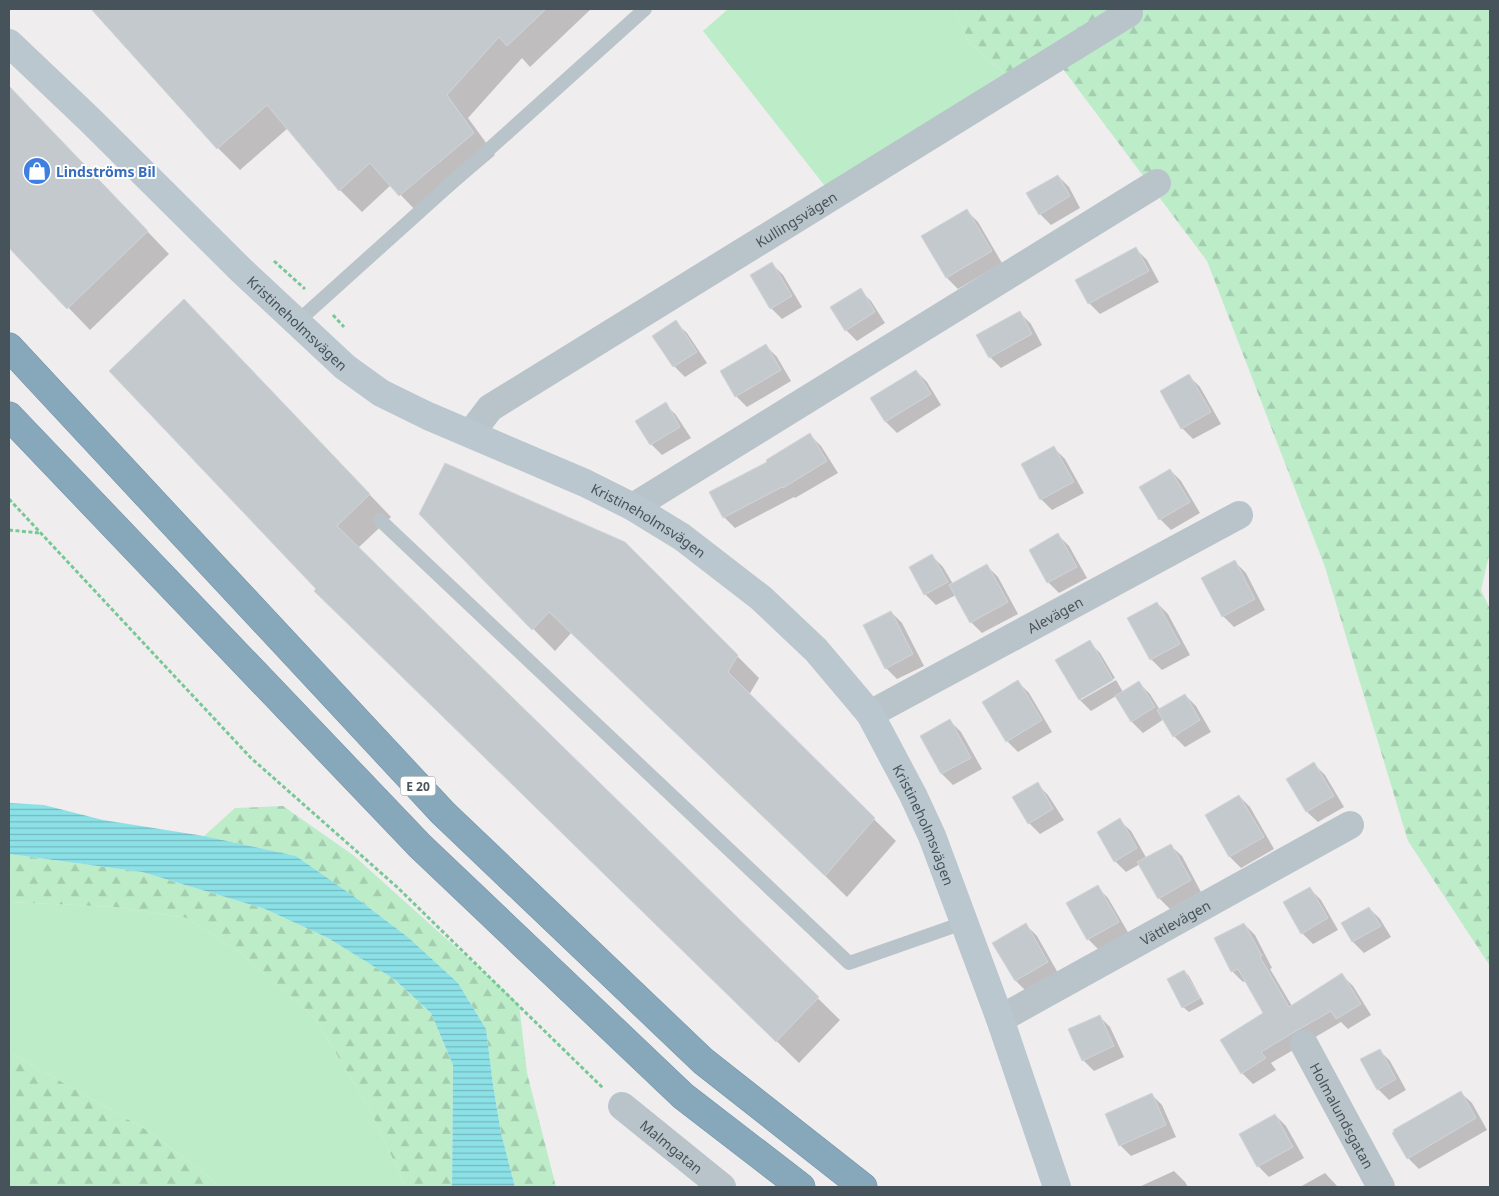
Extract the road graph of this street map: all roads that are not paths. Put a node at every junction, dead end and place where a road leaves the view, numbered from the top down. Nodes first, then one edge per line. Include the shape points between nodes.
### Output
1 (645, 9) edge
2 (1129, 13) dead end
3 (9, 43) edge
4 (1157, 183) dead end
5 (297, 322) junction
6 (9, 347) edge
7 (9, 416) edge
8 (471, 433) junction
9 (633, 507) junction
10 (1239, 515) dead end
11 (380, 520) dead end
12 (870, 714) junction
13 (1350, 824) dead end
14 (963, 923) junction
15 (1000, 1019) junction
16 (1304, 1044) dead end
17 (622, 1106) road end
18 (722, 1187) edge
19 (801, 1187) edge
20 (863, 1187) edge
21 (1057, 1187) edge
22 (1381, 1187) edge

1 - 5 lane
2 - 8 street, Kullingsvägen via 490,408
3 - 5 street, Kristineholmsvägen
4 - 9 street
5 - 8 street, Kristineholmsvägen via 344,367 381,392
6 - 20 highway, E 20 via 442,813 703,1061
7 - 19 highway via 420,846 683,1096
8 - 9 street, Kristineholmsvägen
9 - 12 street, Kristineholmsvägen via 682,537 761,598 816,650
10 - 12 street, Alevägen
11 - 14 lane via 850,963
12 - 14 street, Kristineholmsvägen via 932,836
13 - 15 street, Vättlevägen
14 - 15 street, Kristineholmsvägen
15 - 21 street, Kristineholmsvägen
16 - 22 street, Holmalundsgatan
17 - 18 street, Malmgatan

